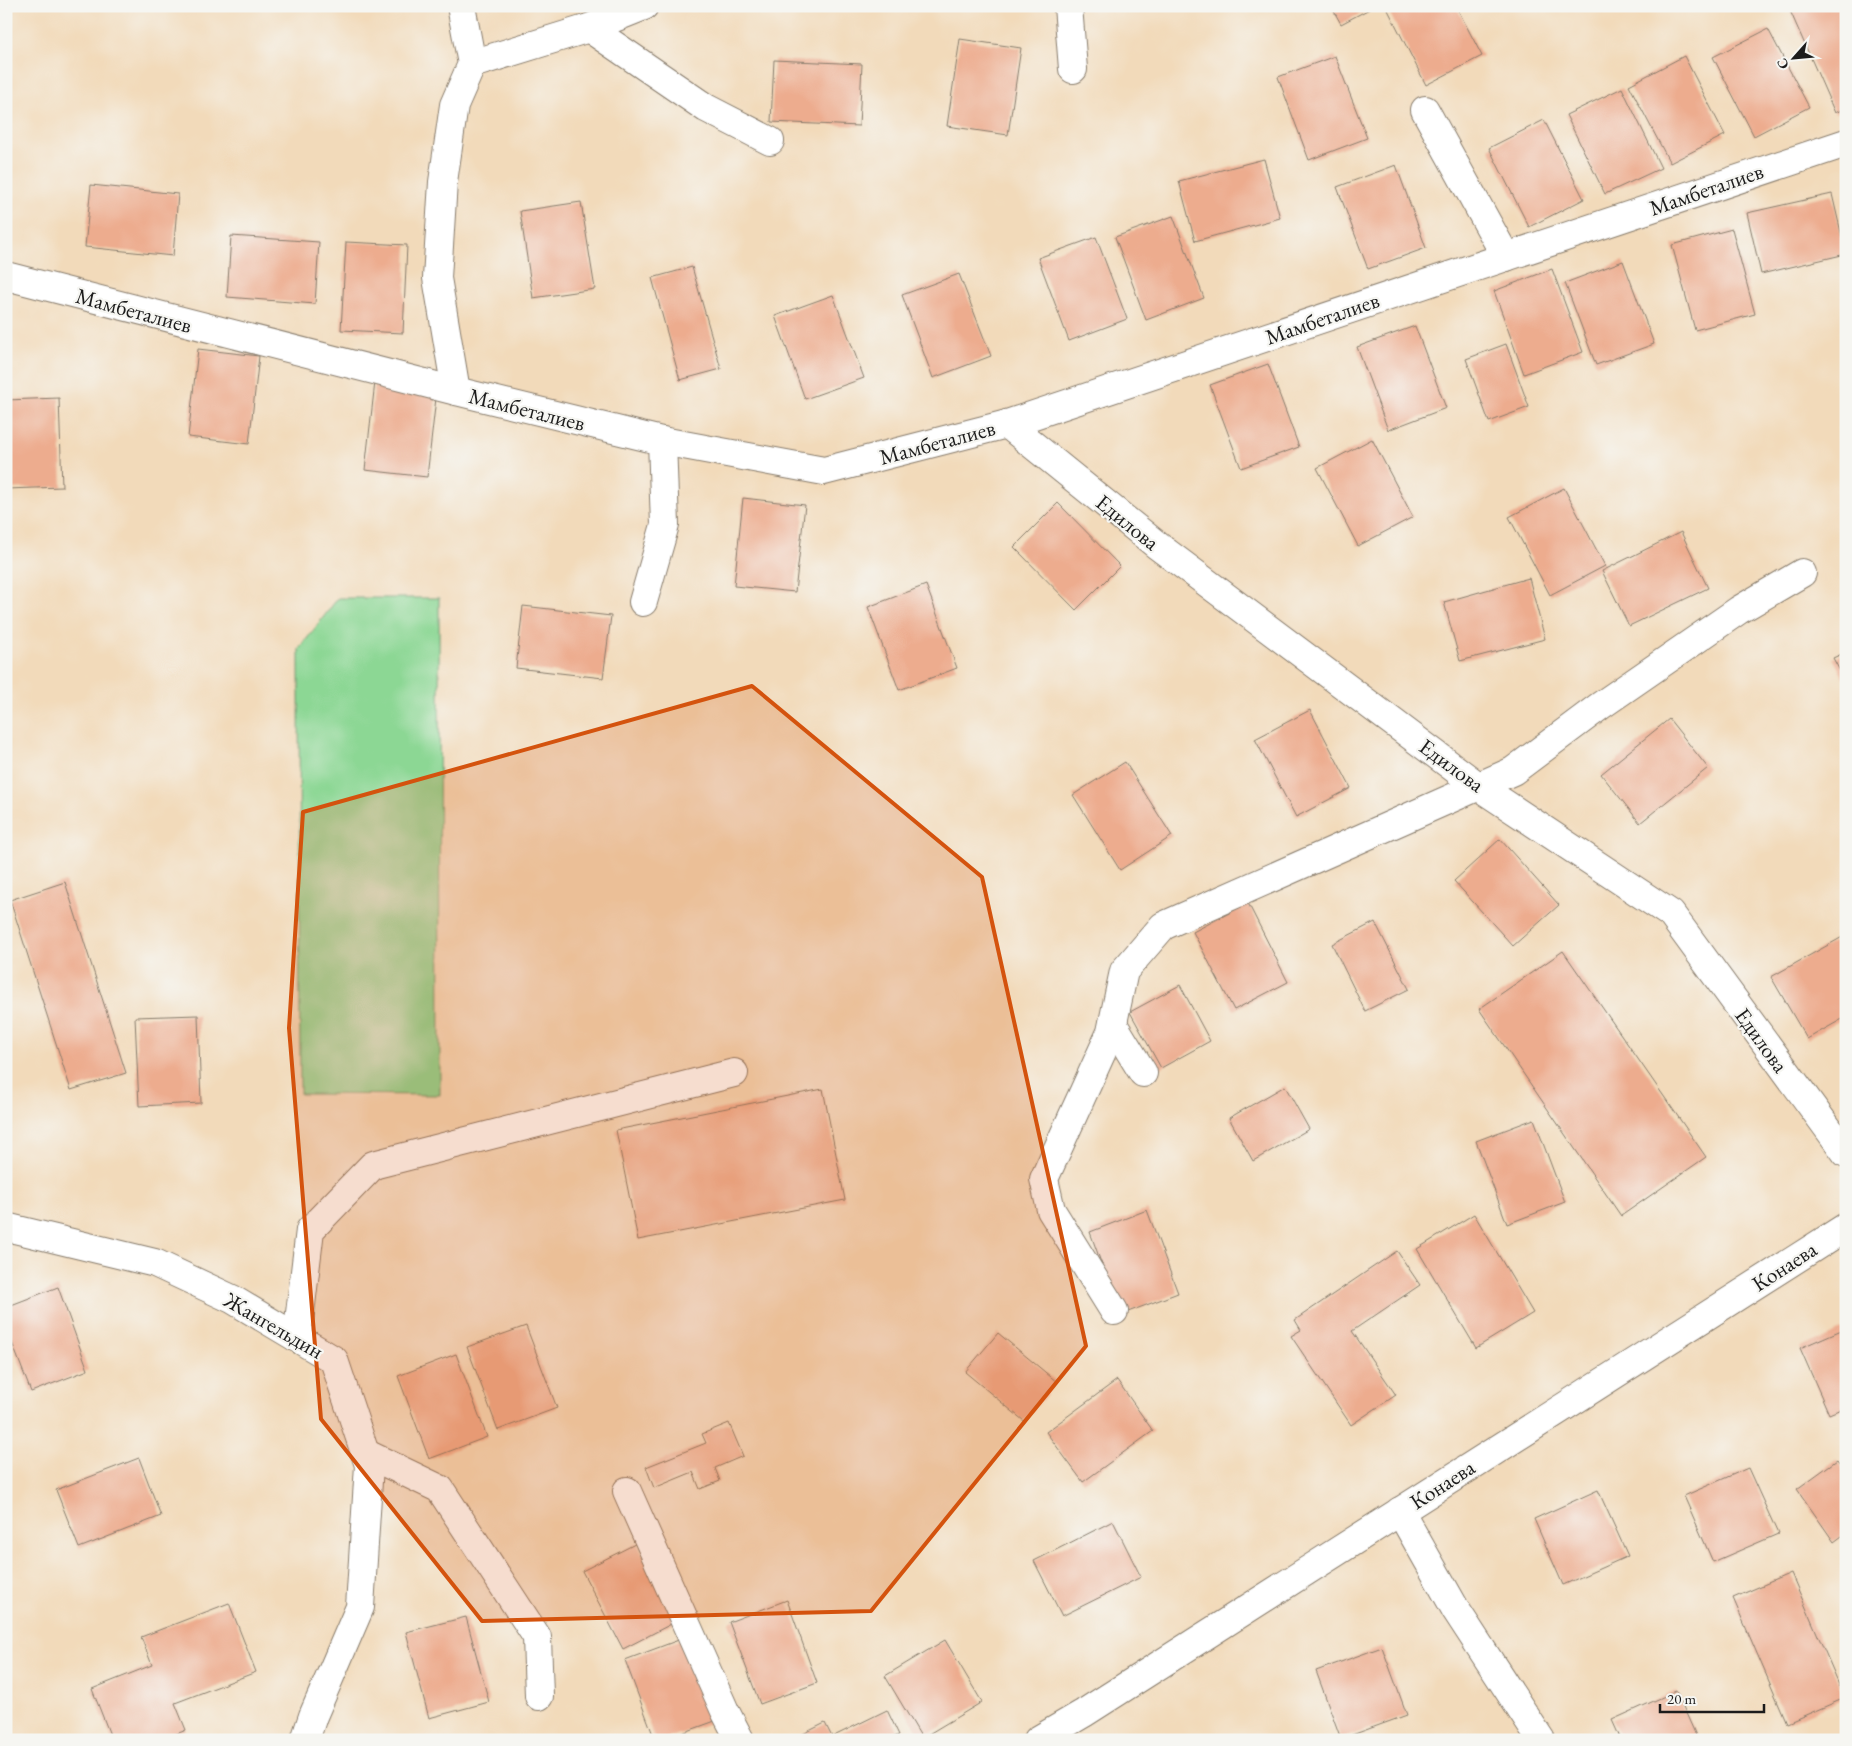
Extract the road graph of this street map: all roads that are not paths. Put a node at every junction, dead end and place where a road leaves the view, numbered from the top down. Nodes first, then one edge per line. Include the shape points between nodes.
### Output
1 (461, 6) edge
2 (644, 6) edge
3 (1068, 6) edge
4 (589, 28) junction
5 (472, 64) junction
6 (1073, 69) dead end
7 (1425, 110) dead end
8 (770, 141) dead end
9 (1846, 143) edge
10 (1506, 257) junction
11 (6, 276) edge
12 (456, 391) junction
13 (1007, 424) junction
14 (662, 441) junction
15 (1802, 573) dead end
16 (643, 602) dead end
17 (1478, 786) junction
18 (1113, 1024) junction
19 (734, 1073) dead end
20 (1143, 1073) dead end
21 (1846, 1153) edge
22 (6, 1227) edge
23 (1846, 1227) edge
24 (1114, 1311) dead end
25 (296, 1338) junction
26 (365, 1453) junction
27 (627, 1491) dead end
28 (1400, 1511) junction
29 (539, 1696) dead end
30 (305, 1740) edge
31 (740, 1740) edge
32 (1038, 1740) edge
33 (1541, 1740) edge

1 - 5 street
2 - 4 street
3 - 6 street
4 - 5 street
4 - 8 street via 706,108
5 - 12 street via 454,105 443,182 437,278
7 - 10 street
9 - 10 street, Мамбеталиев
10 - 13 street, Мамбеталиев
11 - 12 street, Мамбеталиев
12 - 14 street, Мамбеталиев
13 - 14 street, Мамбеталиев via 824,471
13 - 17 street, Едилова via 1158,546
14 - 16 street via 665,526
15 - 17 street via 1731,616 1600,706 1513,771
17 - 18 street via 1163,926 1124,971
17 - 21 street, Едилова via 1671,914
18 - 20 street
18 - 24 street via 1044,1179 1051,1210
19 - 25 street via 373,1165 310,1230
22 - 25 street, Жангельдин via 155,1263 232,1299
23 - 28 street, Конаева
25 - 26 street, Жангельдин via 334,1360
26 - 29 street via 440,1490 537,1638
26 - 30 street, Жангельдин via 369,1465 360,1607
27 - 31 street
28 - 32 street, Конаева
28 - 33 street via 1456,1610

